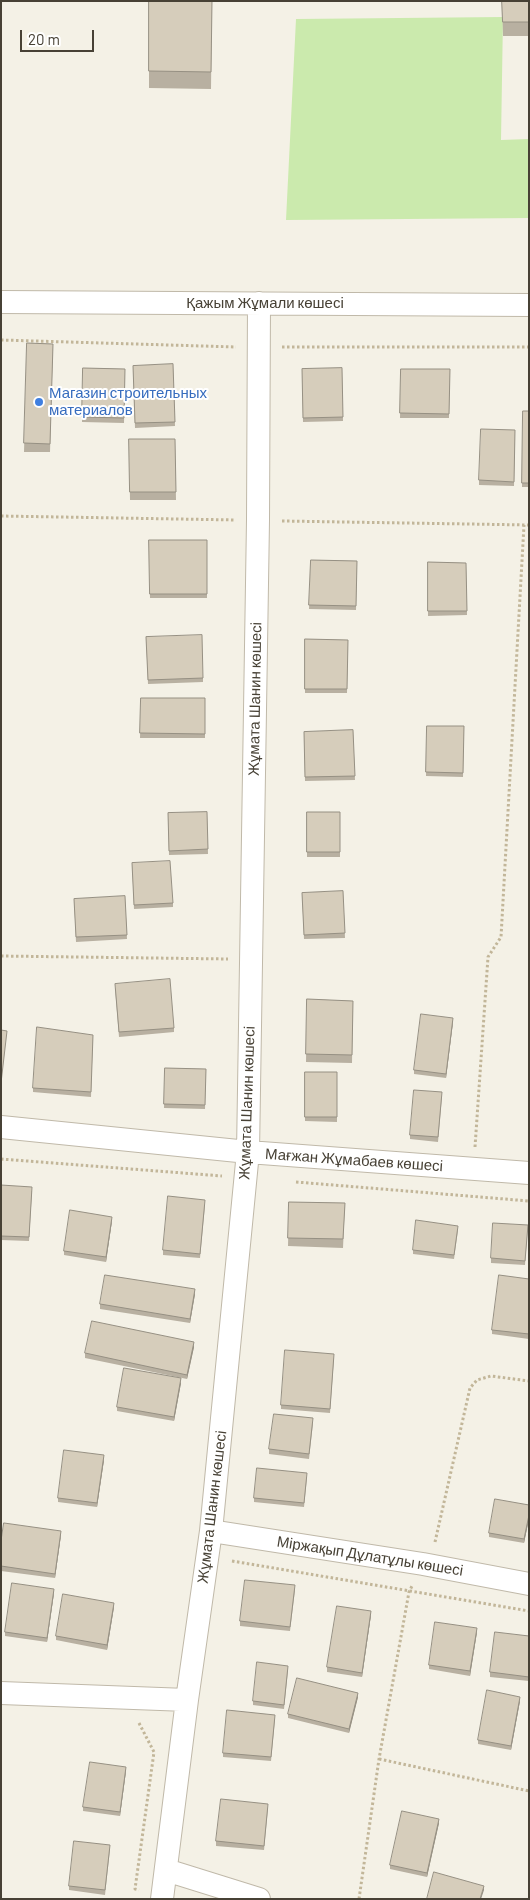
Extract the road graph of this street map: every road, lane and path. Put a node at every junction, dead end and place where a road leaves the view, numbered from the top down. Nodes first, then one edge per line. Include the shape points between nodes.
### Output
1 (1, 302) edge
2 (259, 303) junction
3 (529, 305) edge
4 (524, 525) dead end
5 (1, 956) edge
6 (251, 960) junction
7 (1, 1127) edge
8 (248, 1152) junction
9 (474, 1168) junction
10 (529, 1172) edge
11 (529, 1381) edge
12 (211, 1531) junction
13 (206, 1556) junction
14 (423, 1564) junction
15 (529, 1584) edge
16 (409, 1592) junction
17 (529, 1611) edge
18 (1, 1693) edge
19 (187, 1700) junction
20 (129, 1722) dead end
21 (379, 1759) junction
22 (529, 1791) edge
23 (166, 1870) junction
24 (163, 1897) edge
25 (259, 1899) edge
26 (359, 1899) edge

1 - 2 street, Қажым Жұмали көшесі
2 - 3 street, Қажым Жұмали көшесі
2 - 6 street, Жұмата Шанин көшесі
4 - 9 path via 501,937 488,957
5 - 6 path
6 - 8 street, Жұмата Шанин көшесі
7 - 8 street, Мағжан Жұмабаев көшесі
8 - 9 street, Мағжан Жұмабаев көшесі
8 - 12 street, Жұмата Шанин көшесі
9 - 10 street, Мағжан Жұмабаев көшесі
11 - 14 path via 491,1376 476,1380 470,1388 434,1547
12 - 13 street, Жұмата Шанин көшесі
12 - 14 street, Міржақып Дұлатұлы көшесі
13 - 16 path
13 - 19 street, Жұмата Шанин көшесі
14 - 15 street, Міржақып Дұлатұлы көшесі
14 - 16 path
16 - 17 path
16 - 21 path
18 - 19 street
19 - 23 street, Жұмата Шанин көшесі
20 - 24 path via 139,1723 154,1752 135,1889
21 - 22 path
21 - 26 path
23 - 24 street, Жұмата Шанин көшесі
23 - 25 street

